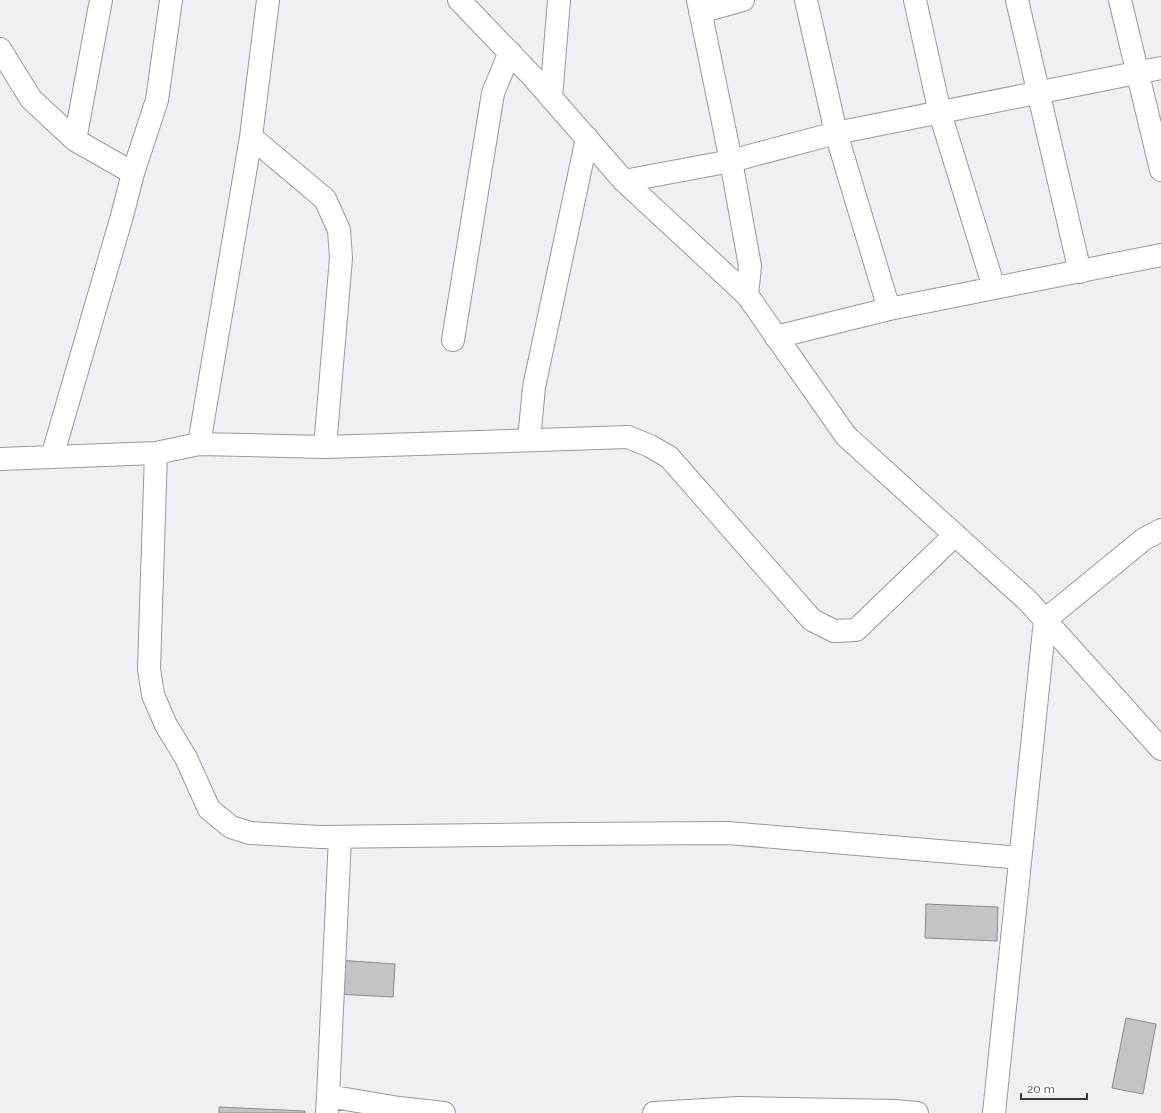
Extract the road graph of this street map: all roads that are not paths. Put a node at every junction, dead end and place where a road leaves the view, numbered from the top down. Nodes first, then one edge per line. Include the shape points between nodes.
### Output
1 (101, 0) edge
2 (171, 0) edge
3 (268, 0) edge
4 (459, 0) edge
5 (559, 0) edge
6 (743, 0) edge
7 (806, 0) edge
8 (916, 0) edge
9 (1017, 0) edge
10 (1120, 0) edge
11 (699, 6) edge
12 (0, 49) edge
13 (510, 52) junction
14 (1161, 68) edge
15 (1138, 73) junction
16 (1039, 93) junction
17 (551, 98) junction
18 (940, 113) junction
19 (836, 133) junction
20 (251, 137) junction
21 (587, 138) junction
22 (75, 140) junction
23 (731, 161) junction
24 (1161, 170) edge
25 (133, 173) junction
26 (624, 181) junction
27 (1161, 255) edge
28 (1080, 272) junction
29 (994, 288) junction
30 (747, 295) junction
31 (888, 309) junction
32 (776, 337) junction
33 (453, 340) dead end
34 (529, 440) junction
35 (199, 444) junction
36 (326, 447) junction
37 (156, 453) junction
38 (52, 457) junction
39 (0, 460) edge
40 (1161, 530) edge
41 (955, 536) junction
42 (1044, 620) junction
43 (1161, 749) edge
44 (340, 837) junction
45 (1020, 858) junction
46 (328, 1104) edge
47 (444, 1113) edge
48 (654, 1113) edge
49 (918, 1113) edge
50 (994, 1113) edge

1 - 22 street
2 - 25 street via 157,100
3 - 20 street
4 - 13 street
5 - 17 street
6 - 11 street
7 - 19 street
8 - 18 street
9 - 16 street
10 - 15 street
11 - 23 street
12 - 22 street via 31,99
13 - 17 street
13 - 33 street via 493,93
14 - 15 street
15 - 16 street
15 - 24 street
16 - 18 street
16 - 28 street
17 - 21 street
18 - 19 street
18 - 29 street
19 - 23 street
19 - 31 street
20 - 35 street
20 - 36 street via 325,199 339,230 341,258
21 - 26 street
21 - 34 street via 534,387
22 - 25 street
23 - 26 street
23 - 30 street via 750,266
25 - 38 street
26 - 30 street
27 - 28 street
28 - 29 street
29 - 31 street
30 - 32 street
31 - 32 street
32 - 41 street via 846,436
34 - 36 street
34 - 41 street via 628,437 669,457 812,620 834,631 856,630
35 - 36 street
35 - 37 street
37 - 38 street
37 - 44 street via 149,669 153,696 166,725 186,758 210,809 231,827 250,833
38 - 39 street
40 - 42 street via 1144,539
41 - 42 street via 1028,601
42 - 43 street
42 - 45 street
44 - 45 street via 728,834
44 - 46 street
45 - 50 street
46 - 47 street
48 - 49 street via 739,1108

